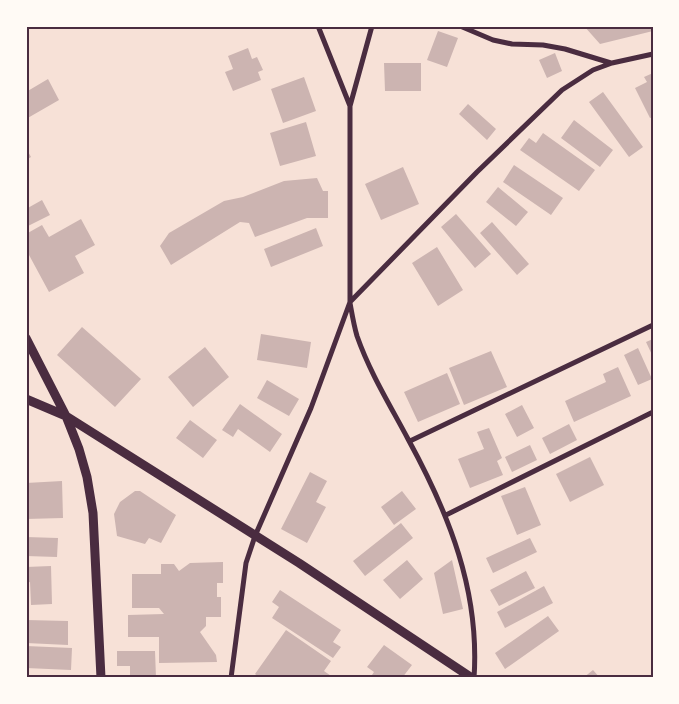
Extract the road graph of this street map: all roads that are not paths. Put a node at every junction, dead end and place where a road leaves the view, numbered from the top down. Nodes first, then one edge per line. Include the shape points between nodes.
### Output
1 (318, 26) edge
2 (372, 26) edge
3 (460, 26) edge
4 (653, 54) edge
5 (612, 63) junction
6 (350, 106) junction
7 (350, 302) junction
8 (653, 325) edge
9 (26, 338) edge
10 (26, 399) edge
11 (653, 412) edge
12 (66, 416) junction
13 (410, 441) junction
14 (446, 514) junction
15 (256, 536) junction
16 (101, 678) edge
17 (230, 678) edge
18 (473, 678) edge

1 - 6 street
2 - 6 street
3 - 5 street via 493,40 543,45
4 - 5 street
5 - 7 street via 593,70 562,90
6 - 7 street
7 - 13 street via 357,335 371,370
7 - 15 street via 311,408
8 - 13 street
9 - 12 street
10 - 12 street
11 - 14 street
12 - 15 street
12 - 16 street via 87,477 93,513
13 - 14 street
14 - 18 street via 470,596 475,634
15 - 17 street via 246,563
15 - 18 street

